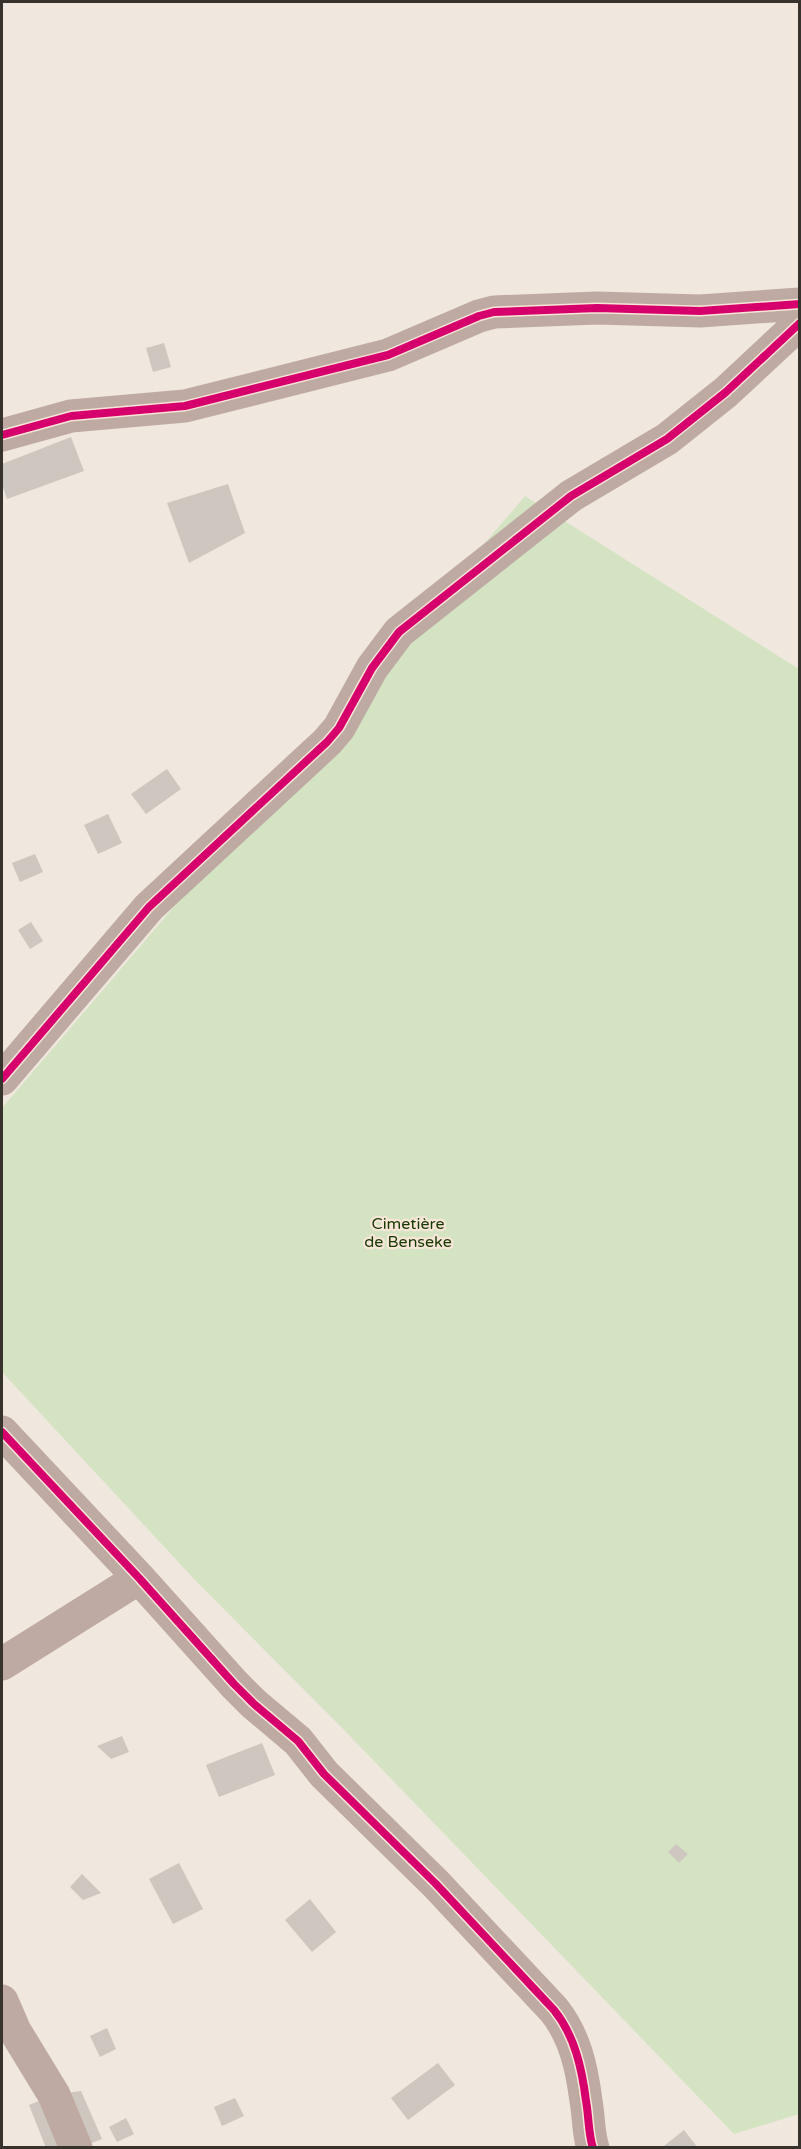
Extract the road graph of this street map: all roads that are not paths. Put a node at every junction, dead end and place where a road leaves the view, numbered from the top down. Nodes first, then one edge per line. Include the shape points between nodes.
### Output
1 (800, 304) edge
2 (800, 323) edge
3 (2, 435) edge
4 (2, 1079) edge
5 (2, 1432) edge
6 (139, 1578) junction
7 (2, 1664) edge
8 (2, 2001) edge
9 (8, 2034) edge
10 (76, 2148) edge
11 (593, 2148) edge

1 - 3 street via 700,311 597,308 494,312 388,355 195,404 71,416
2 - 4 street via 726,392 667,439 571,496 399,632 327,742 149,906
5 - 6 street
6 - 7 street
6 - 11 street via 234,1684 298,1741 324,1774 436,1884 554,2010 574,2043
8 - 9 street
9 - 10 street via 54,2095

